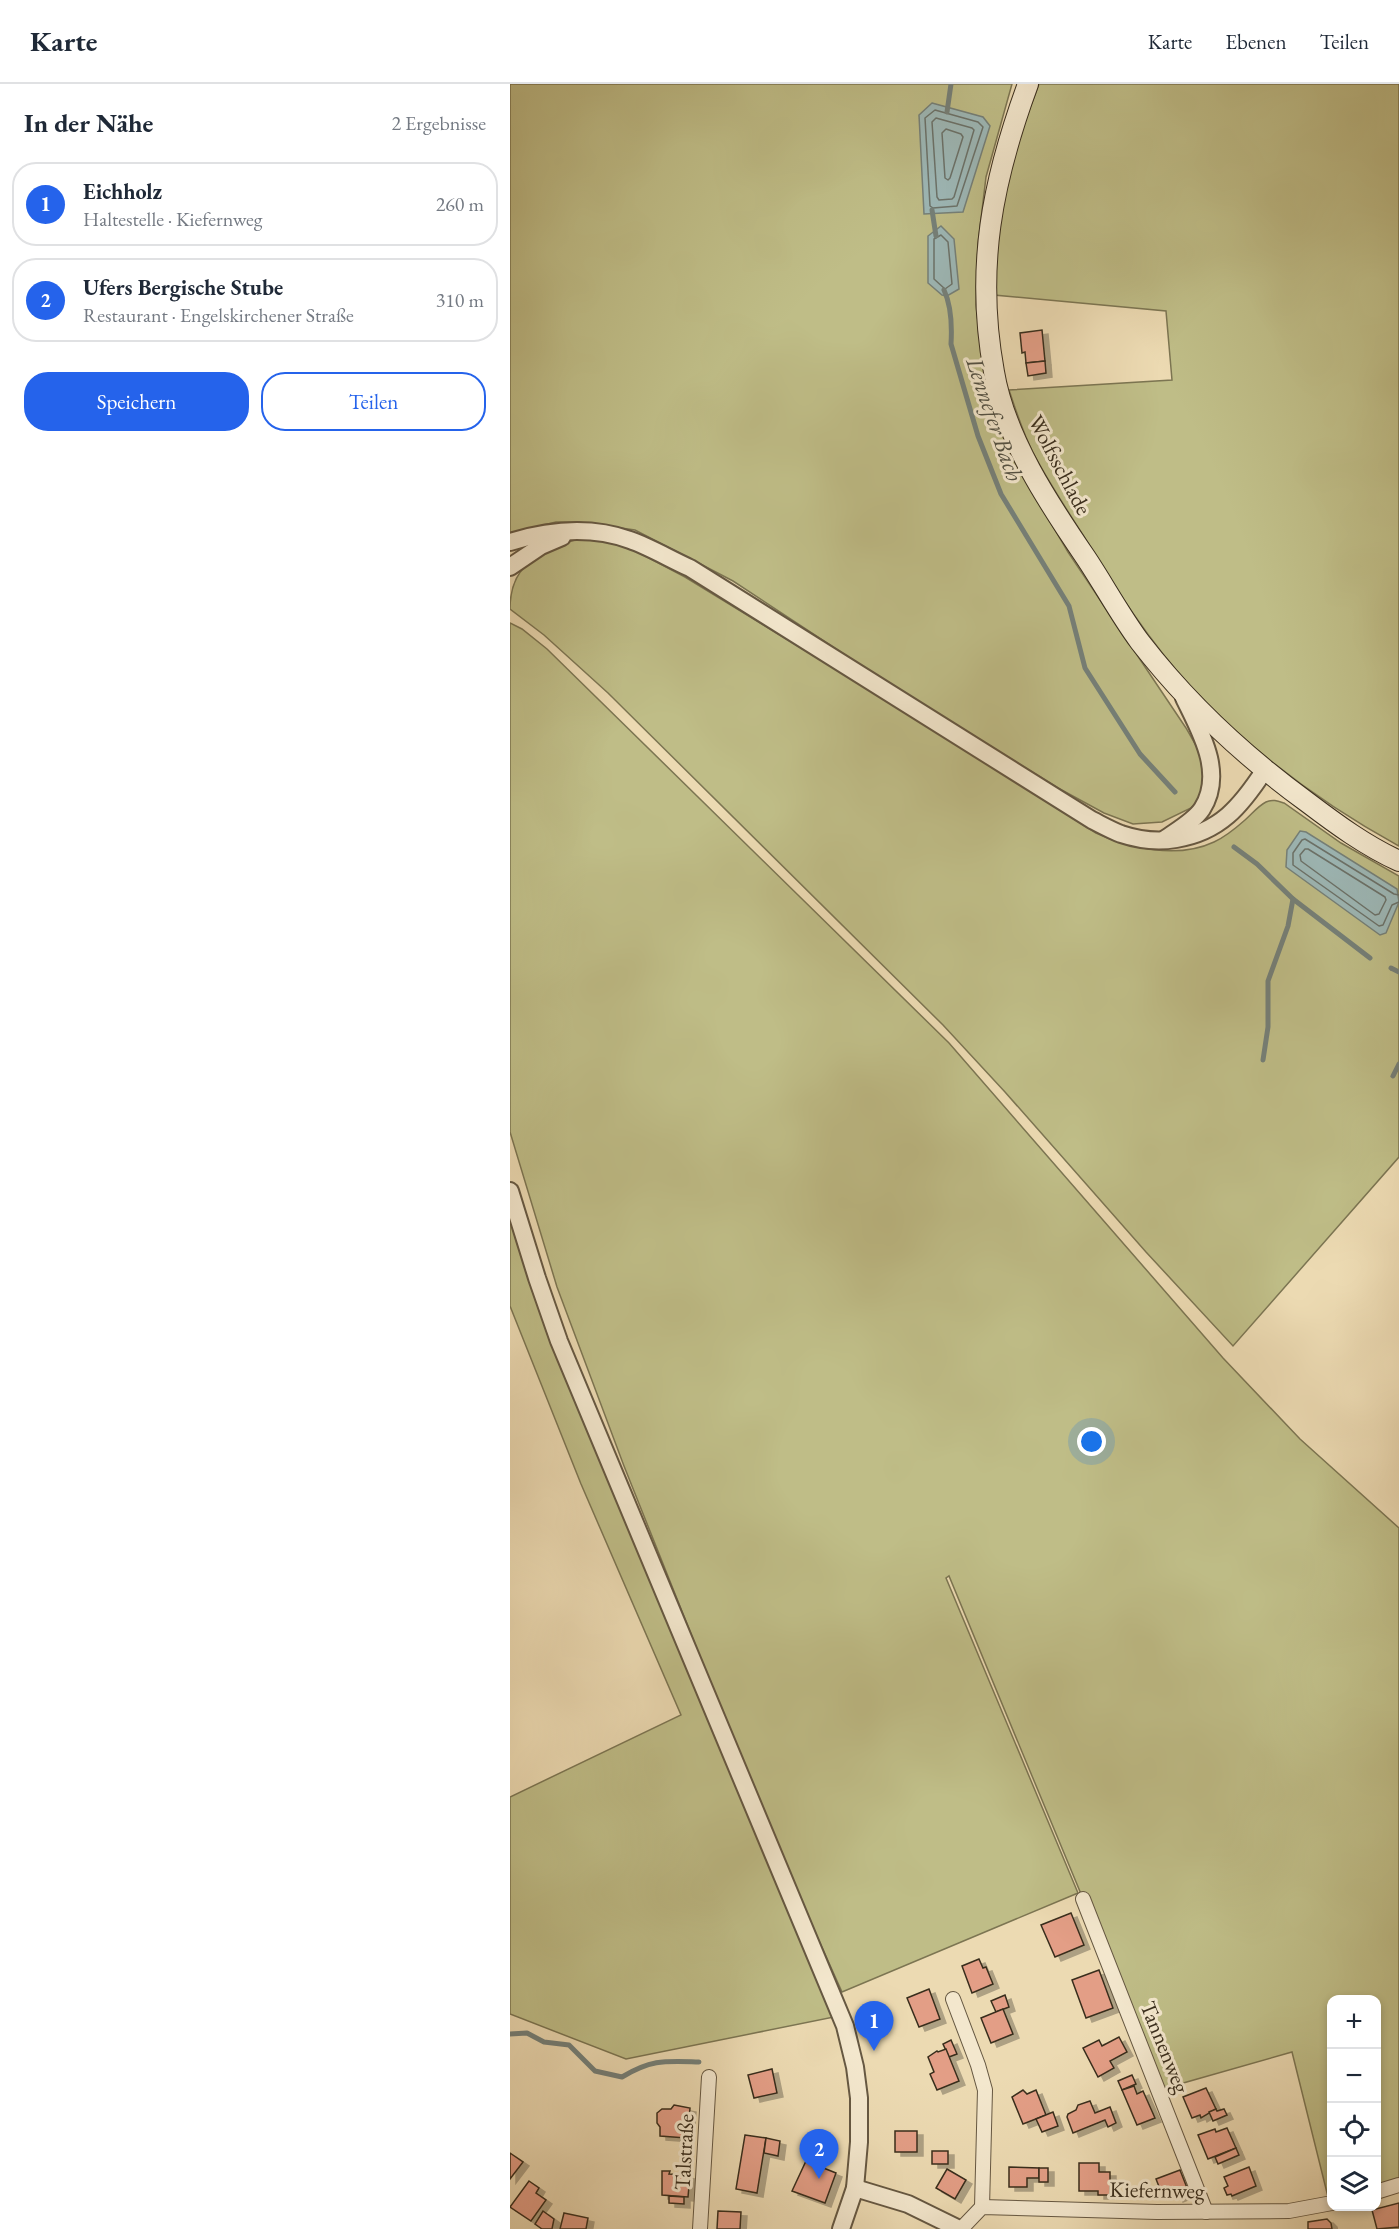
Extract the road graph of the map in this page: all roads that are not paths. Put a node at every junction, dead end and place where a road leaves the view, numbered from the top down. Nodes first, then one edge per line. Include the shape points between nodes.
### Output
1 (1028, 84) edge
2 (580, 530) junction
3 (510, 542) edge
4 (510, 567) edge
5 (1182, 691) junction
6 (1264, 771) junction
7 (1162, 841) junction
8 (1399, 861) edge
9 (510, 1191) edge
10 (1083, 1899) dead end
11 (952, 1999) dead end
12 (709, 2077) dead end
13 (1399, 2186) edge
14 (855, 2188) junction
15 (1381, 2191) edge
16 (1327, 2204) edge
17 (982, 2207) junction
18 (1206, 2212) junction
19 (700, 2229) edge
20 (841, 2229) edge
21 (960, 2229) edge

1 - 5 main road, Wolfsschlade via 1005,153 987,249 985,314 994,375 1013,431 1046,498 1139,640
2 - 3 street via 534,534
2 - 4 street via 541,546
2 - 7 street via 630,540 690,568 1092,820 1123,835
5 - 6 main road, Wolfsschlade
5 - 7 street via 1204,741 1211,788 1201,811
6 - 7 street via 1232,813 1215,826 1188,837
6 - 8 main road, Wolfsschlade via 1346,831
9 - 14 street via 559,1341 845,2026 859,2098
10 - 18 street, Tannenweg
11 - 17 street via 985,2090
12 - 19 street, Talstraße
13 - 15 street
14 - 20 street
14 - 21 street via 908,2204
16 - 18 street, Kiefernweg via 1289,2211
17 - 18 street, Kiefernweg
17 - 21 street

